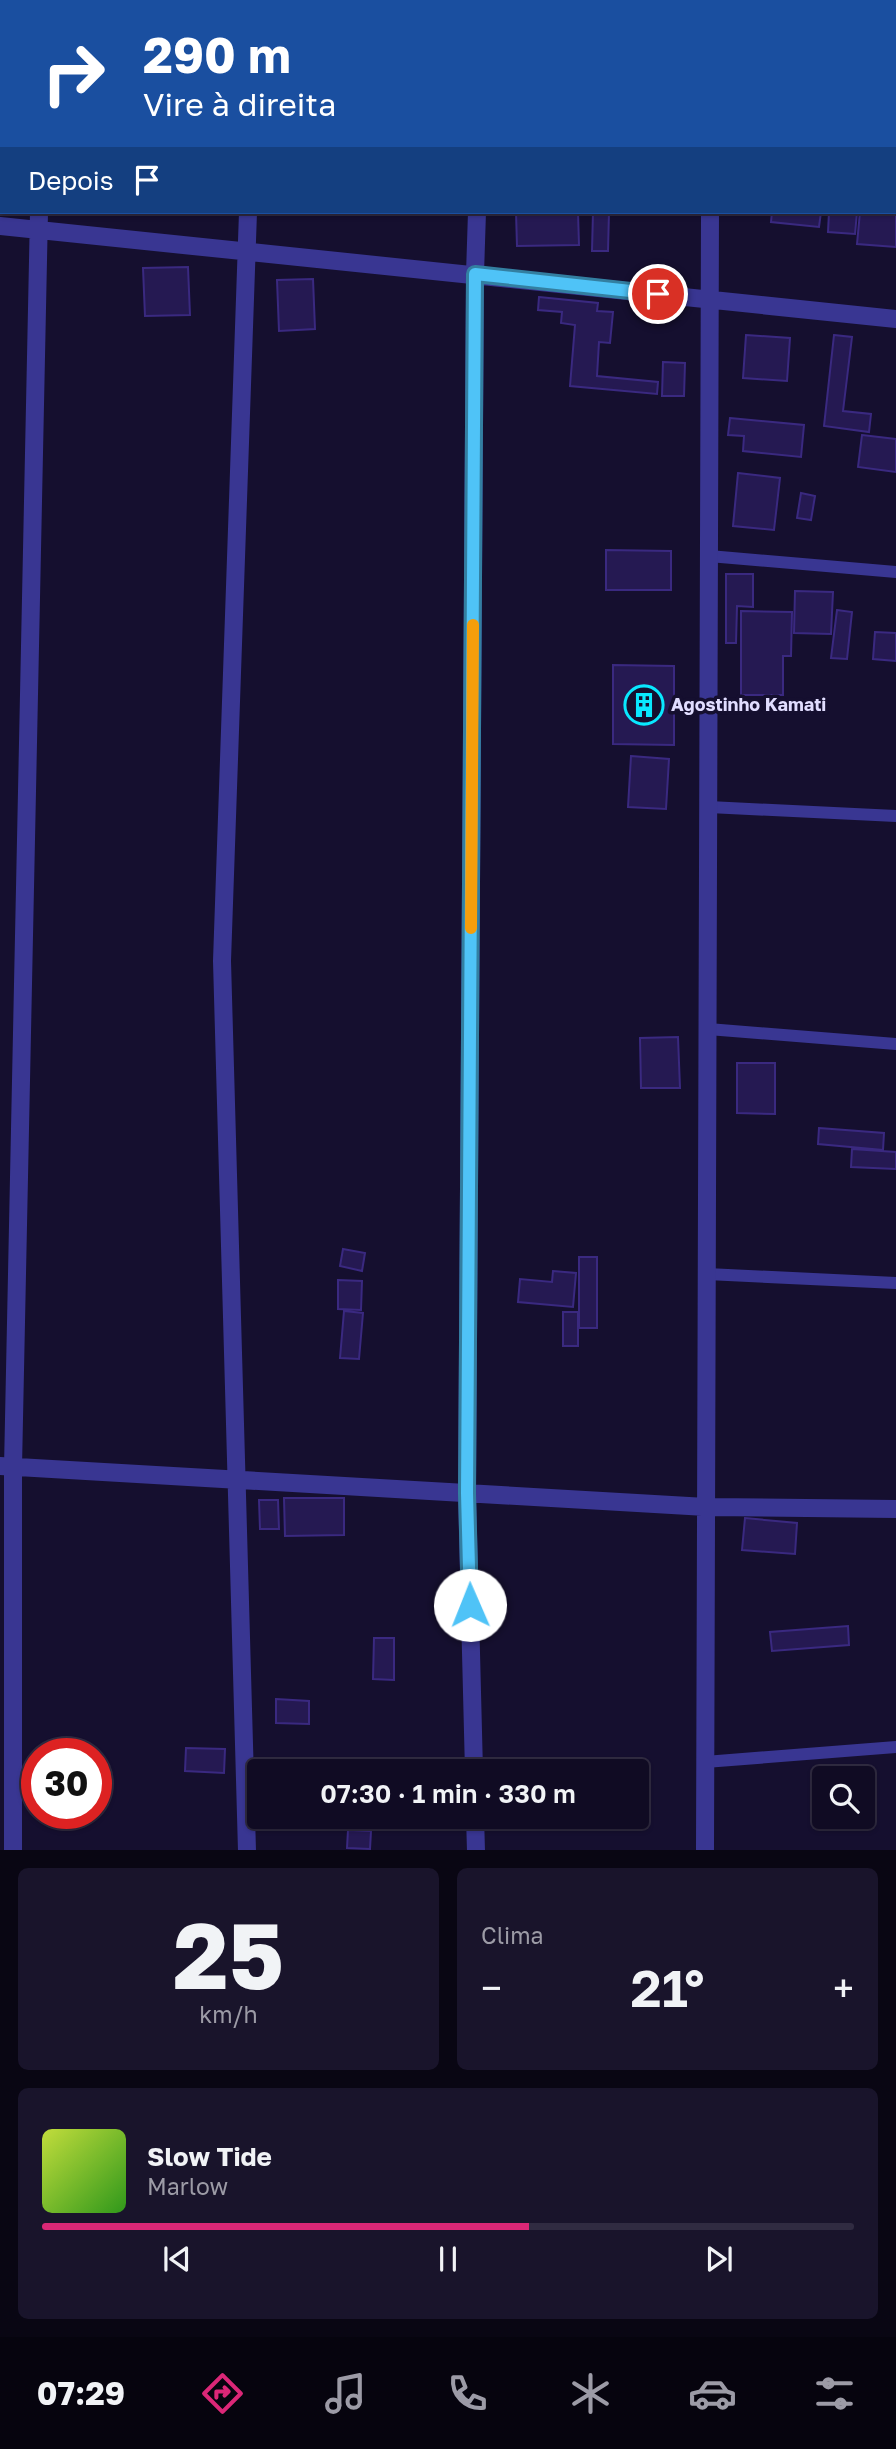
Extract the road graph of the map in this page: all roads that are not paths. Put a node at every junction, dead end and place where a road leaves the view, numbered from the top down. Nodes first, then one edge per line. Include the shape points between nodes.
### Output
1 (39, 214) edge
2 (248, 214) edge
3 (477, 214) edge
4 (710, 214) edge
5 (0, 226) edge
6 (39, 230) junction
7 (248, 251) junction
8 (475, 274) junction
9 (710, 300) junction
10 (896, 319) edge
11 (709, 556) junction
12 (896, 572) edge
13 (709, 807) junction
14 (896, 816) edge
15 (708, 1030) junction
16 (896, 1044) edge
17 (707, 1274) junction
18 (896, 1283) edge
19 (7, 1467) edge
20 (235, 1480) junction
21 (467, 1493) junction
22 (706, 1507) junction
23 (896, 1509) edge
24 (896, 1747) edge
25 (474, 1759) edge
26 (705, 1762) junction
27 (475, 1829) edge
28 (13, 1850) edge
29 (247, 1850) edge
30 (476, 1850) edge
31 (705, 1850) edge

1 - 6 street
2 - 7 street
3 - 8 street
4 - 9 street
5 - 6 street
6 - 7 street
6 - 19 street
7 - 8 street
7 - 20 street via 222,961
8 - 9 street
8 - 21 street
9 - 10 street
9 - 11 street
11 - 12 lane
11 - 13 street
13 - 14 lane
13 - 15 street
15 - 16 lane
15 - 17 street
17 - 18 lane
17 - 22 street
19 - 20 street
19 - 28 street
20 - 21 street
20 - 29 street
21 - 22 street
21 - 25 street
22 - 23 street
22 - 26 street
24 - 26 lane
26 - 31 street
27 - 30 street

